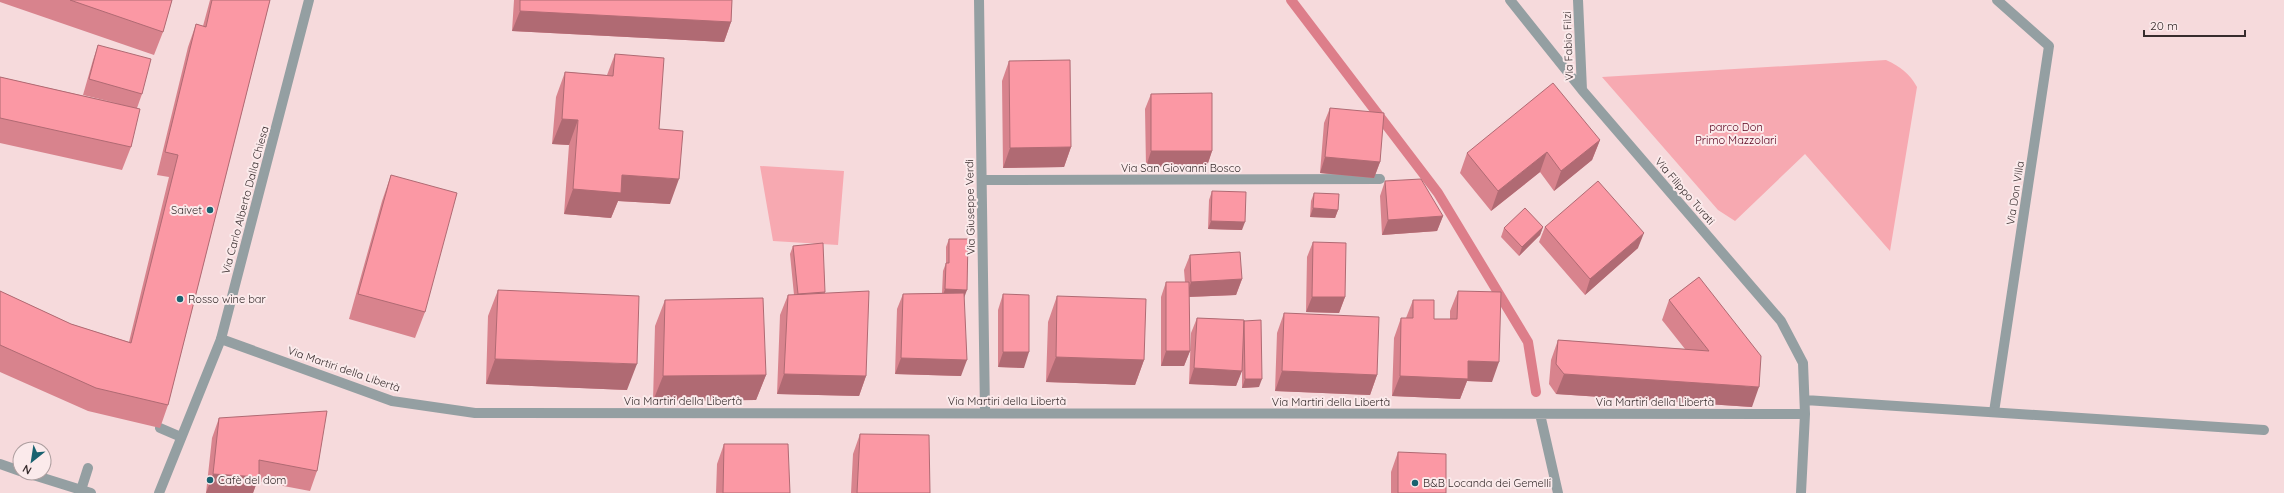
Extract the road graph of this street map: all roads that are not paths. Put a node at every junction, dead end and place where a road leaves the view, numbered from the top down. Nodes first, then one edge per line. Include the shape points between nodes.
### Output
1 (309, 0) edge
2 (979, 0) edge
3 (1510, 0) edge
4 (1578, 0) edge
5 (1997, 0) edge
6 (1582, 90) junction
7 (982, 180) junction
8 (1380, 180) dead end
9 (221, 339) junction
10 (1805, 400) junction
11 (1994, 412) junction
12 (985, 413) junction
13 (1540, 414) junction
14 (1805, 414) junction
15 (160, 428) dead end
16 (2264, 430) dead end
17 (181, 437) junction
18 (0, 464) edge
19 (12, 468) edge
20 (88, 468) dead end
21 (52, 481) edge
22 (81, 490) junction
23 (91, 493) edge
24 (159, 493) edge
25 (1558, 493) edge
26 (1801, 493) edge

1 - 9 street, Via Carlo Alberto Dalla Chiesa
2 - 7 street, Via Giuseppe Verdi
3 - 6 street, Via Filippo Turati
4 - 6 street, Via Fabio Filzi
5 - 11 street, Via Don Villa via 2049,46
6 - 10 street, Via Filippo Turati via 1781,321 1803,363
7 - 8 street, Via San Giovanni Bosco
7 - 12 street, Via Giuseppe Verdi
9 - 12 street, Via Martiri della Libertà via 392,401 475,413
9 - 17 street, Via Carlo Alberto Dalla Chiesa
10 - 11 street
10 - 14 street, Via Filippo Turati
11 - 16 street
12 - 13 street, Via Martiri della Libertà
13 - 14 street, Via Martiri della Libertà
13 - 25 street
14 - 26 street, Via Filippo Turati
15 - 17 street
17 - 24 street, Via Carlo Alberto Dalla Chiesa
18 - 19 street
20 - 22 street
21 - 22 street
22 - 23 street

